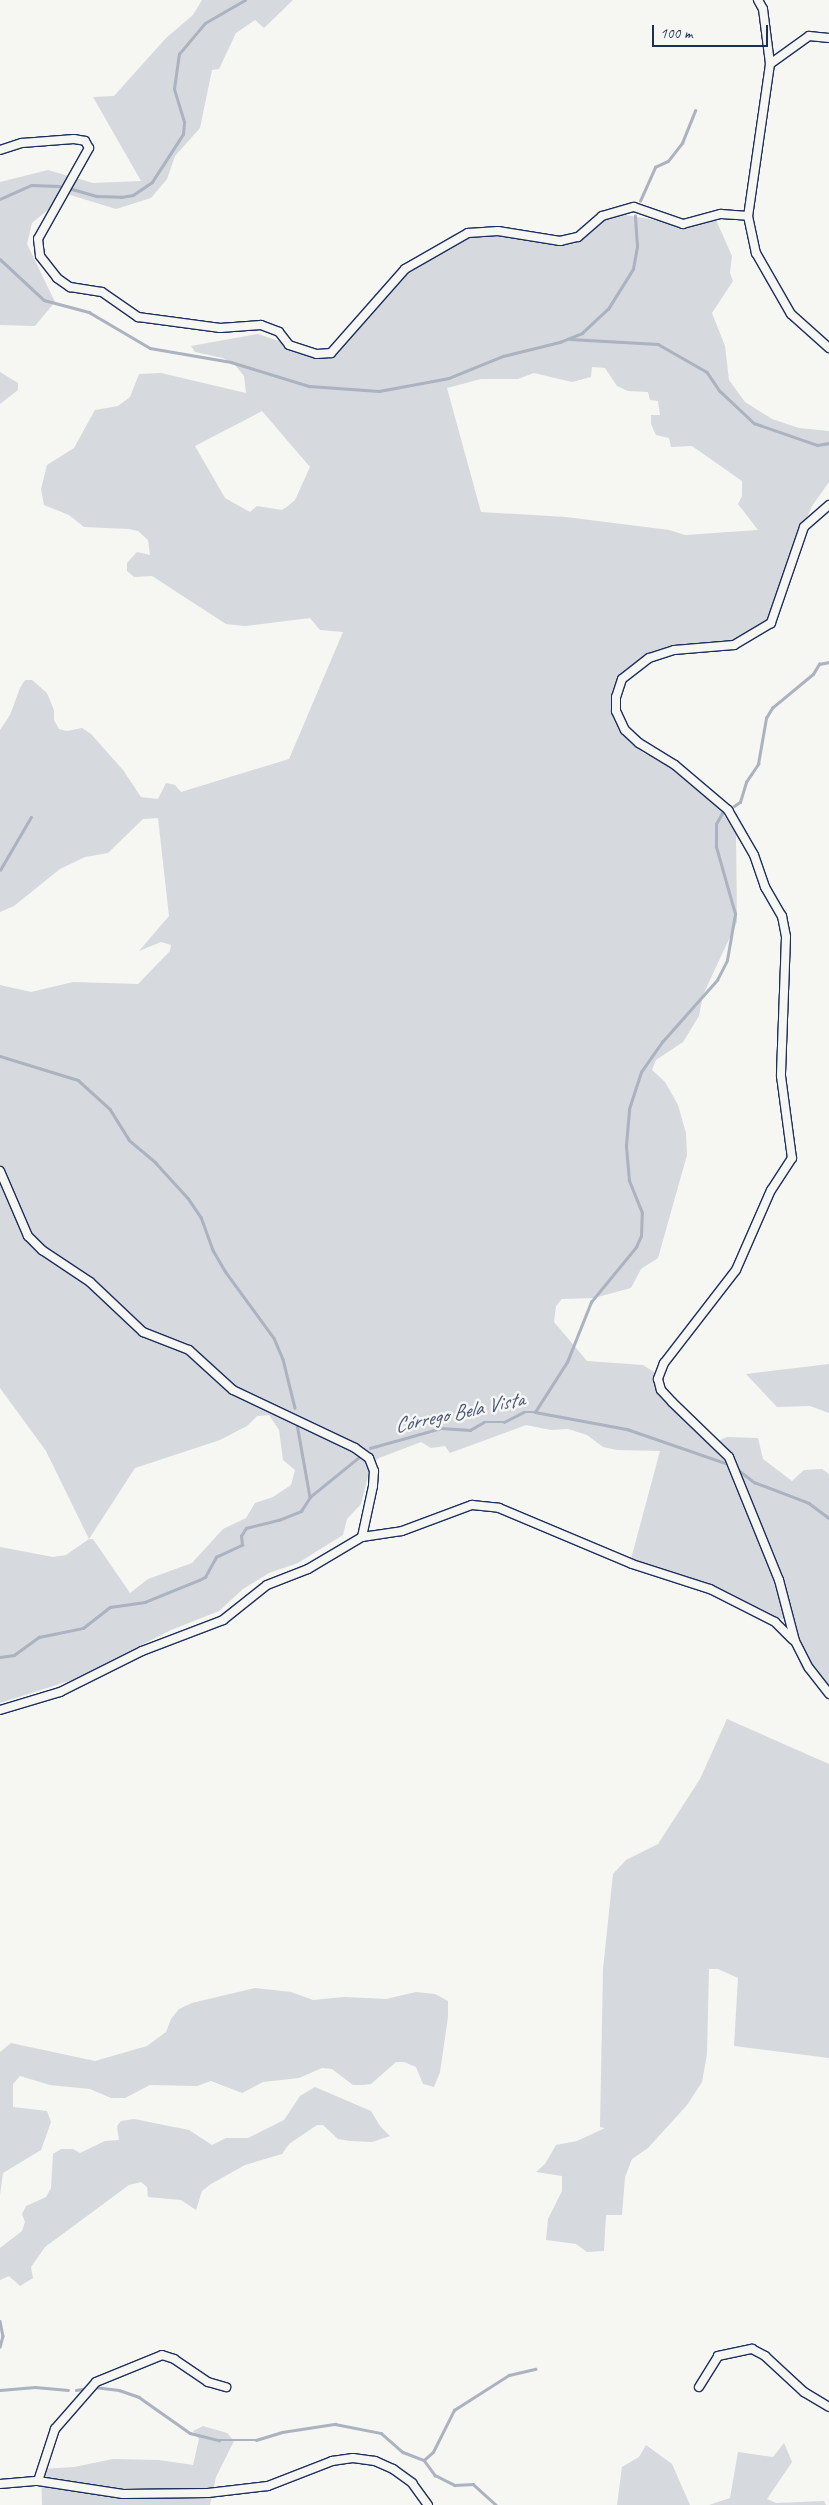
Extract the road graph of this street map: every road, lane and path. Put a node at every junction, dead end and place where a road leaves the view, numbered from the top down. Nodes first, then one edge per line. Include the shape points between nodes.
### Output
1 (758, 0) edge
2 (829, 38) edge
3 (770, 64) junction
4 (0, 150) edge
5 (748, 216) junction
6 (829, 348) edge
7 (829, 505) edge
8 (0, 1171) edge
9 (362, 1536) junction
10 (794, 1641) junction
11 (829, 1694) edge
12 (0, 1710) edge
13 (699, 2387) dead end
14 (226, 2388) dead end
15 (829, 2407) edge
16 (38, 2480) junction
17 (0, 2484) edge
18 (428, 2505) edge

1 - 3 street via 763,9
2 - 3 street via 809,36
3 - 5 street
4 - 5 street via 22,142 74,139 85,141 89,148 38,239 40,256 57,278 70,287 102,292 138,317 220,328 262,325 279,332 296,348 317,354 331,353 405,269 468,233 498,231 560,241 578,237 602,216 634,207 683,224 721,214
5 - 6 street via 756,253 791,314
7 - 10 street via 804,527 771,623 734,645 674,650 649,658 622,679 616,696 616,711 625,730 694,780 728,810 754,855 765,887 782,916 786,937 781,1076 792,1158 771,1190 744,1258 664,1363 658,1379 672,1402 728,1457 779,1580
8 - 9 street via 28,1236 49,1255 90,1282 143,1332 189,1350 233,1390 355,1448 369,1458 374,1486
9 - 10 street via 402,1531 462,1507 490,1505 632,1564 710,1589 776,1622
9 - 12 street via 308,1569 268,1585 223,1620 142,1651 52,1695
10 - 11 street
13 - 15 street via 718,2356 731,2350 752,2349 765,2356 804,2392
14 - 16 street via 199,2378 174,2359 162,2355 96,2382 55,2429
16 - 17 street
16 - 18 street via 123,2494 208,2493 268,2486 332,2462 362,2459 382,2464 406,2477

